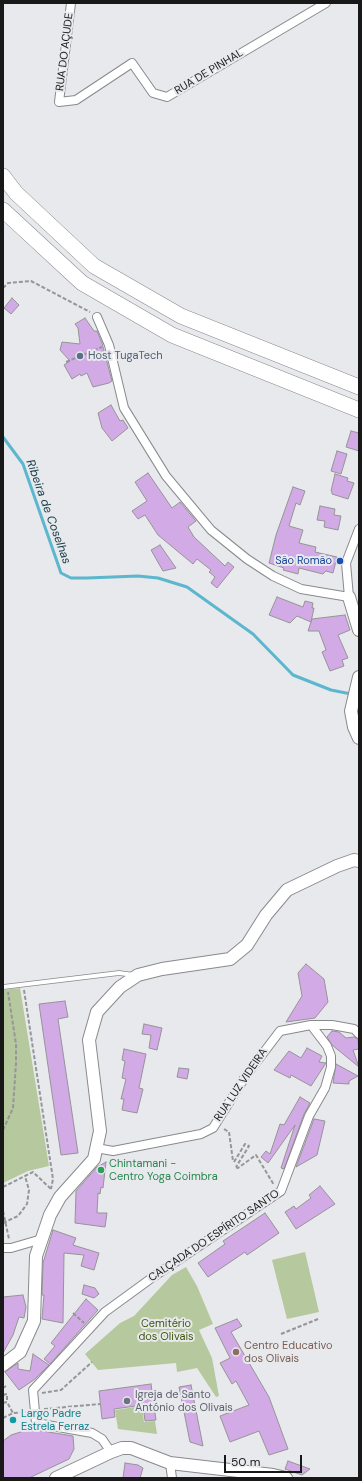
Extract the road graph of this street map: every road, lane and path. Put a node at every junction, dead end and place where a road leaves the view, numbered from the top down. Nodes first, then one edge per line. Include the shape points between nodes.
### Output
1 (71, 3) edge
2 (326, 3) edge
3 (60, 102) joint
4 (3, 176) edge
5 (3, 210) edge
6 (3, 288) edge
7 (97, 317) joint
8 (109, 345) junction
9 (66, 362) dead end
10 (359, 387) edge
11 (359, 410) edge
12 (359, 529) edge
13 (349, 597) junction
14 (359, 630) edge
15 (359, 678) edge
16 (359, 738) edge
17 (359, 861) edge
18 (138, 975) junction
19 (23, 985) junction
20 (5, 987) edge
21 (311, 1025) junction
22 (359, 1034) edge
23 (216, 1122) junction
24 (3, 1130) edge
25 (96, 1148) junction
26 (25, 1176) junction
27 (272, 1181) dead end
28 (3, 1187) edge
29 (55, 1193) junction
30 (3, 1211) edge
31 (4, 1223) edge
32 (9, 1238) dead end
33 (42, 1239) junction
34 (3, 1248) edge
35 (73, 1313) dead end
36 (318, 1319) dead end
37 (85, 1324) dead end
38 (281, 1334) dead end
39 (92, 1362) dead end
40 (3, 1366) edge
41 (6, 1386) dead end
42 (3, 1388) edge
43 (33, 1393) junction
44 (3, 1395) edge
45 (7, 1402) junction
46 (3, 1403) edge
47 (100, 1404) dead end
48 (37, 1410) junction
49 (13, 1413) junction
50 (3, 1418) edge
51 (111, 1452) junction
52 (170, 1464) junction
53 (57, 1478) edge
54 (172, 1478) edge
55 (286, 1478) edge

1 - 3 street, RUA DO AÇUDE
2 - 3 street, RUA DE PINHAL via 167,97 153,93 132,63 76,100
4 - 10 highway via 16,193 94,266 182,316
5 - 11 highway via 82,283 172,335
6 - 7 path via 8,283 31,281 85,308
7 - 8 street
8 - 9 path
8 - 13 street via 124,408 166,476 211,530 273,576 301,589
12 - 13 street via 346,563
13 - 14 street
15 - 16 street via 352,711 354,727
17 - 18 street via 354,860 337,866 287,890 266,915 247,945 230,959
18 - 19 lane via 119,973
18 - 25 street via 120,987 97,1012 89,1040 100,1131
19 - 20 lane
19 - 29 path
20 - 24 path via 16,1044 16,1063 13,1108
21 - 22 street via 354,1029
21 - 23 street, RUA LUZ VIDEIRA via 280,1031 245,1077
21 - 43 street, CALÇADA DO ESPÍRITO SANTO via 327,1046 331,1056 331,1067 325,1088 309,1116 281,1192 105,1312
23 - 25 street, RUA LUZ VIDEIRA via 212,1128 201,1134 113,1150
23 - 27 path via 229,1132 234,1162 245,1144 249,1146 236,1167 256,1156
25 - 29 street via 94,1159
26 - 28 path
26 - 29 path via 33,1172
26 - 31 path via 29,1190 27,1204 18,1216
29 - 33 street
30 - 31 path
31 - 32 path
33 - 34 street
33 - 40 street via 36,1256 34,1321 20,1352
35 - 37 path
36 - 38 path
39 - 43 path via 61,1390
41 - 42 path
43 - 48 street
44 - 45 path via 7,1394
45 - 46 path
45 - 49 path
47 - 48 path
48 - 49 path
48 - 51 street via 36,1423 92,1433 102,1438
49 - 50 path
51 - 52 street via 131,1448
51 - 53 street
52 - 54 street
52 - 55 street

